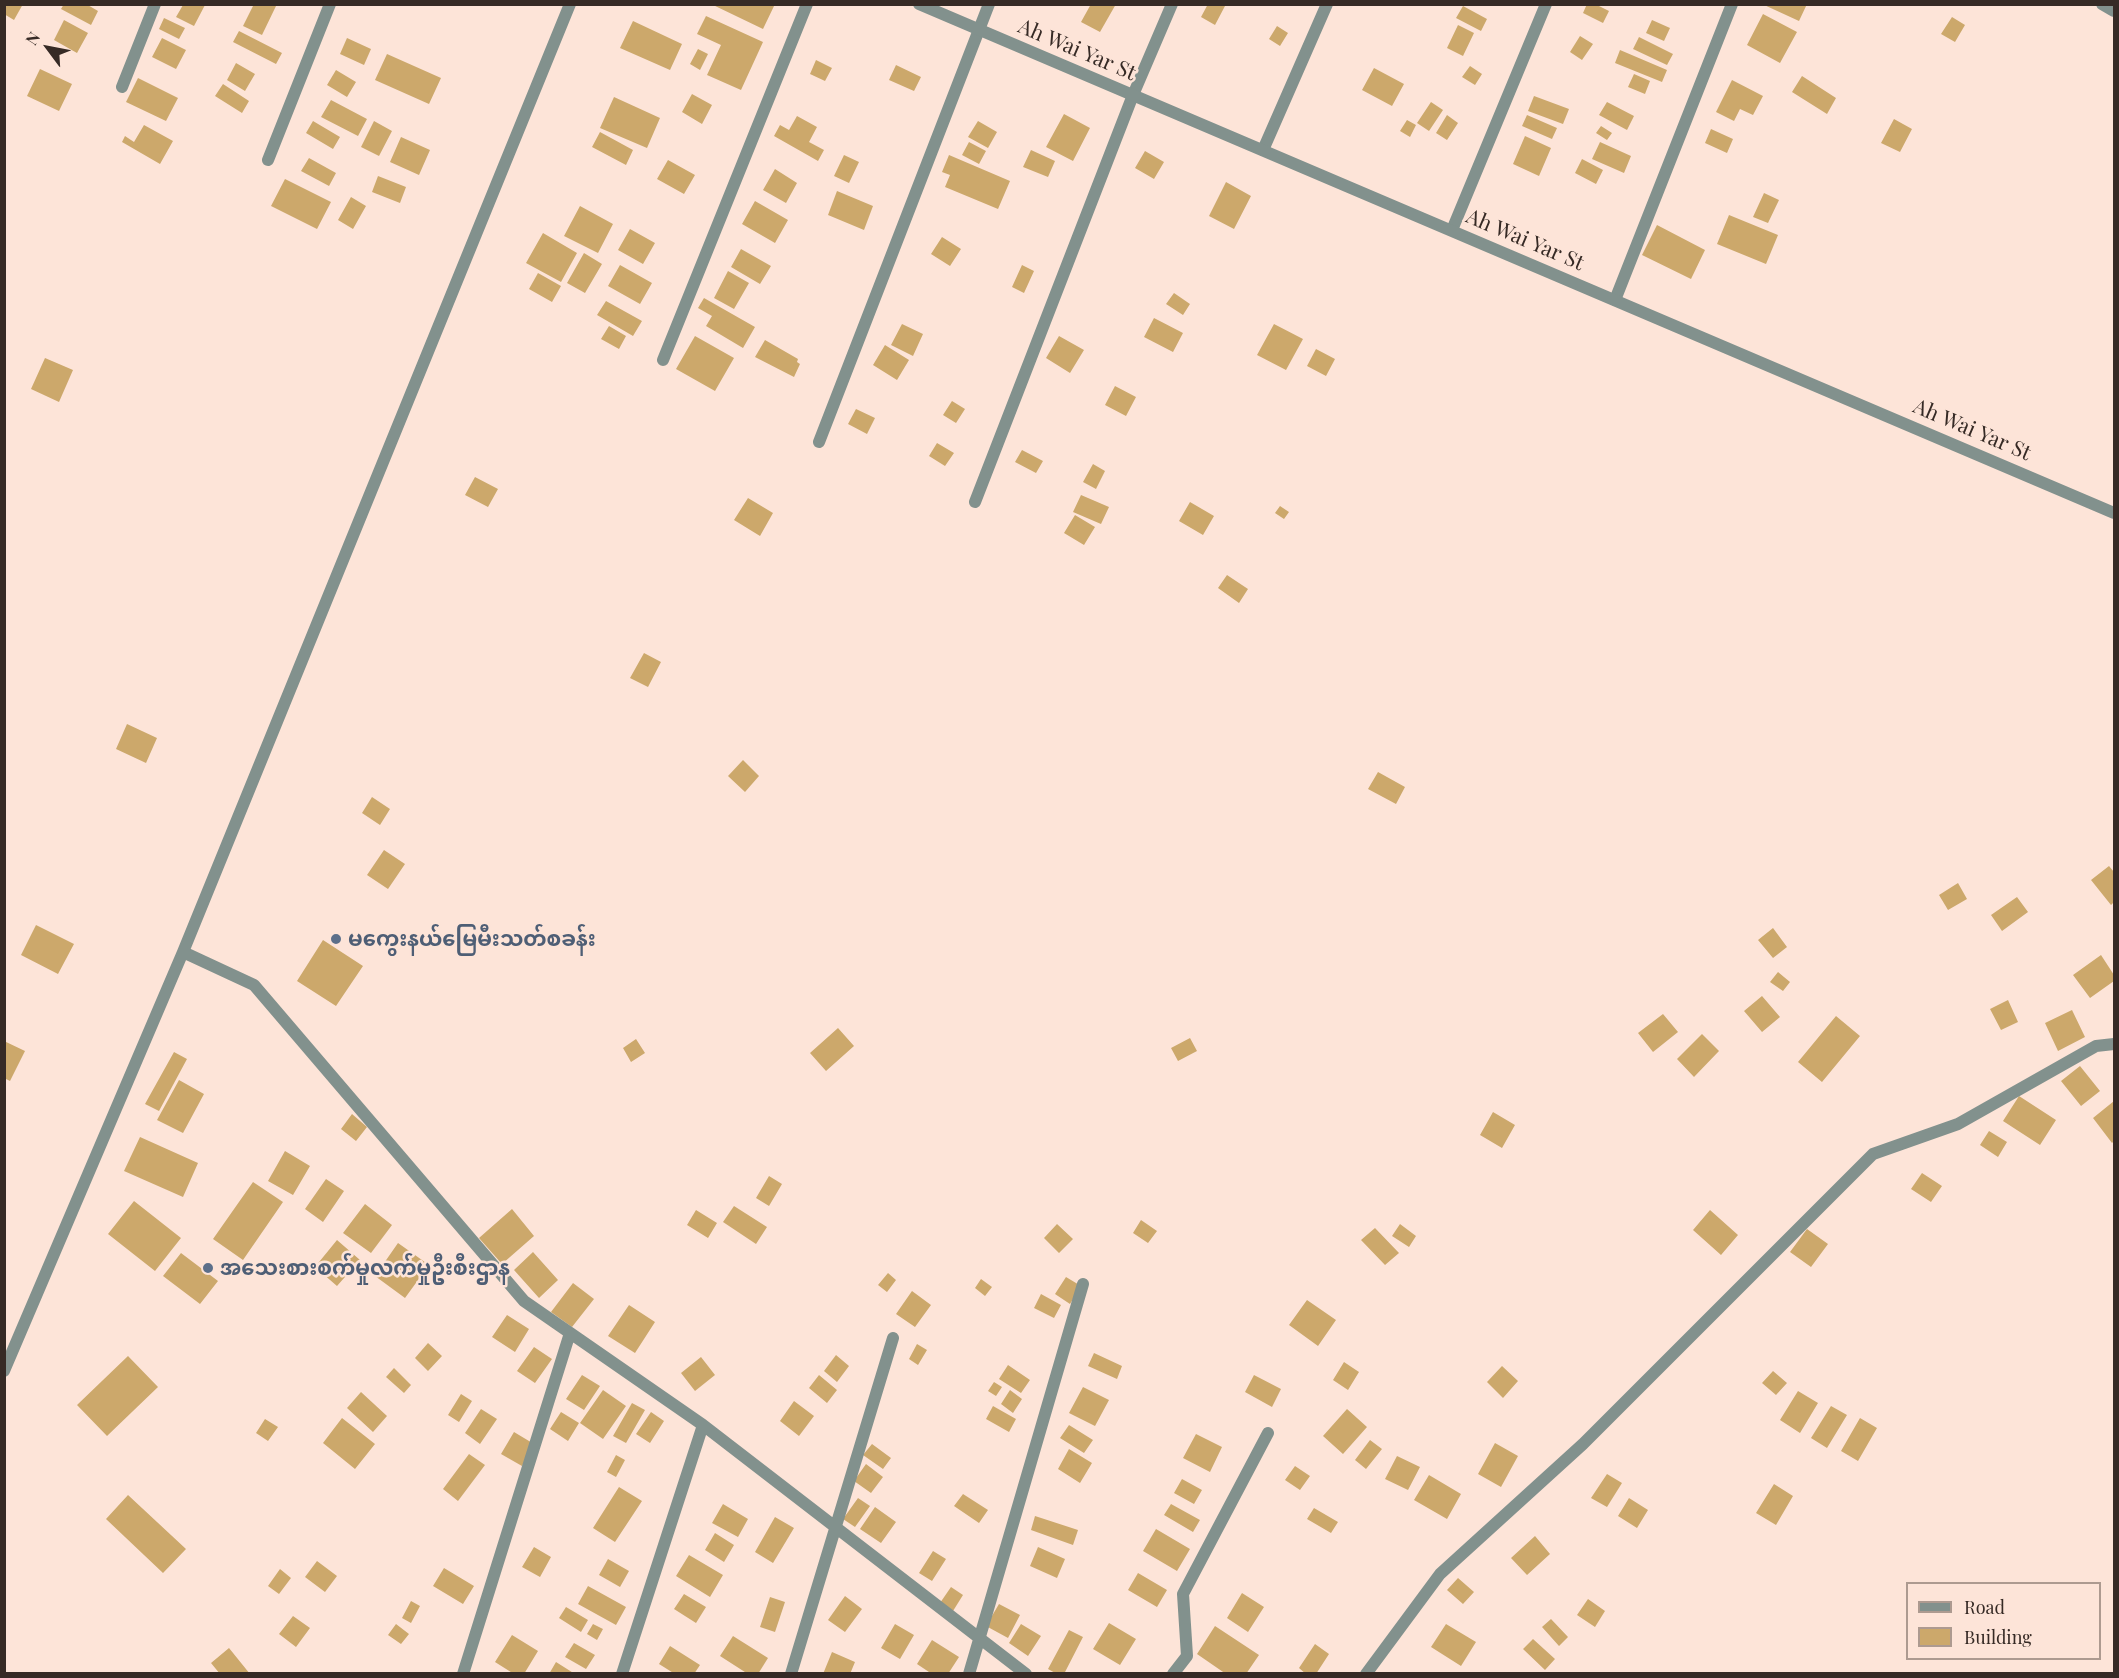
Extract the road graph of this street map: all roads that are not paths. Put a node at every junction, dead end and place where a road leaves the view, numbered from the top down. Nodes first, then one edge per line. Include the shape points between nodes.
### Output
1 (155, 4) edge
2 (330, 4) edge
3 (570, 4) edge
4 (807, 4) edge
5 (919, 4) edge
6 (989, 4) edge
7 (1172, 4) edge
8 (1327, 4) edge
9 (1546, 4) edge
10 (1732, 4) edge
11 (2102, 4) edge
12 (2115, 11) edge
13 (979, 30) junction
14 (122, 87) dead end
15 (1133, 95) junction
16 (1263, 150) junction
17 (268, 160) dead end
18 (1452, 230) junction
19 (1615, 300) junction
20 (663, 360) dead end
21 (819, 442) dead end
22 (975, 502) dead end
23 (2115, 513) edge
24 (183, 952) junction
25 (2115, 1044) edge
26 (1083, 1284) dead end
27 (570, 1333) junction
28 (893, 1338) dead end
29 (4, 1371) edge
30 (703, 1425) junction
31 (1268, 1433) dead end
32 (836, 1527) junction
33 (980, 1638) junction
34 (464, 1674) edge
35 (622, 1674) edge
36 (792, 1674) edge
37 (969, 1674) edge
38 (1026, 1674) edge
39 (1173, 1674) edge
40 (1366, 1674) edge

1 - 14 street
2 - 17 street
3 - 24 street
4 - 20 street
5 - 13 street, Ah Wai Yar St
6 - 13 street
7 - 15 street
8 - 16 street
9 - 18 street
10 - 19 street
11 - 12 street
13 - 15 street, Ah Wai Yar St
13 - 21 street
15 - 16 street, Ah Wai Yar St
15 - 22 street
16 - 18 street, Ah Wai Yar St
18 - 19 street, Ah Wai Yar St
19 - 23 street, Ah Wai Yar St
24 - 27 street via 254,985 524,1301
24 - 29 street
25 - 40 street via 2096,1046 1958,1124 1873,1154 1583,1444 1440,1574
26 - 33 street
27 - 30 street
27 - 34 street
28 - 32 street
30 - 32 street
30 - 35 street
31 - 39 street via 1183,1594 1187,1656
32 - 33 street
32 - 36 street
33 - 37 street
33 - 38 street

